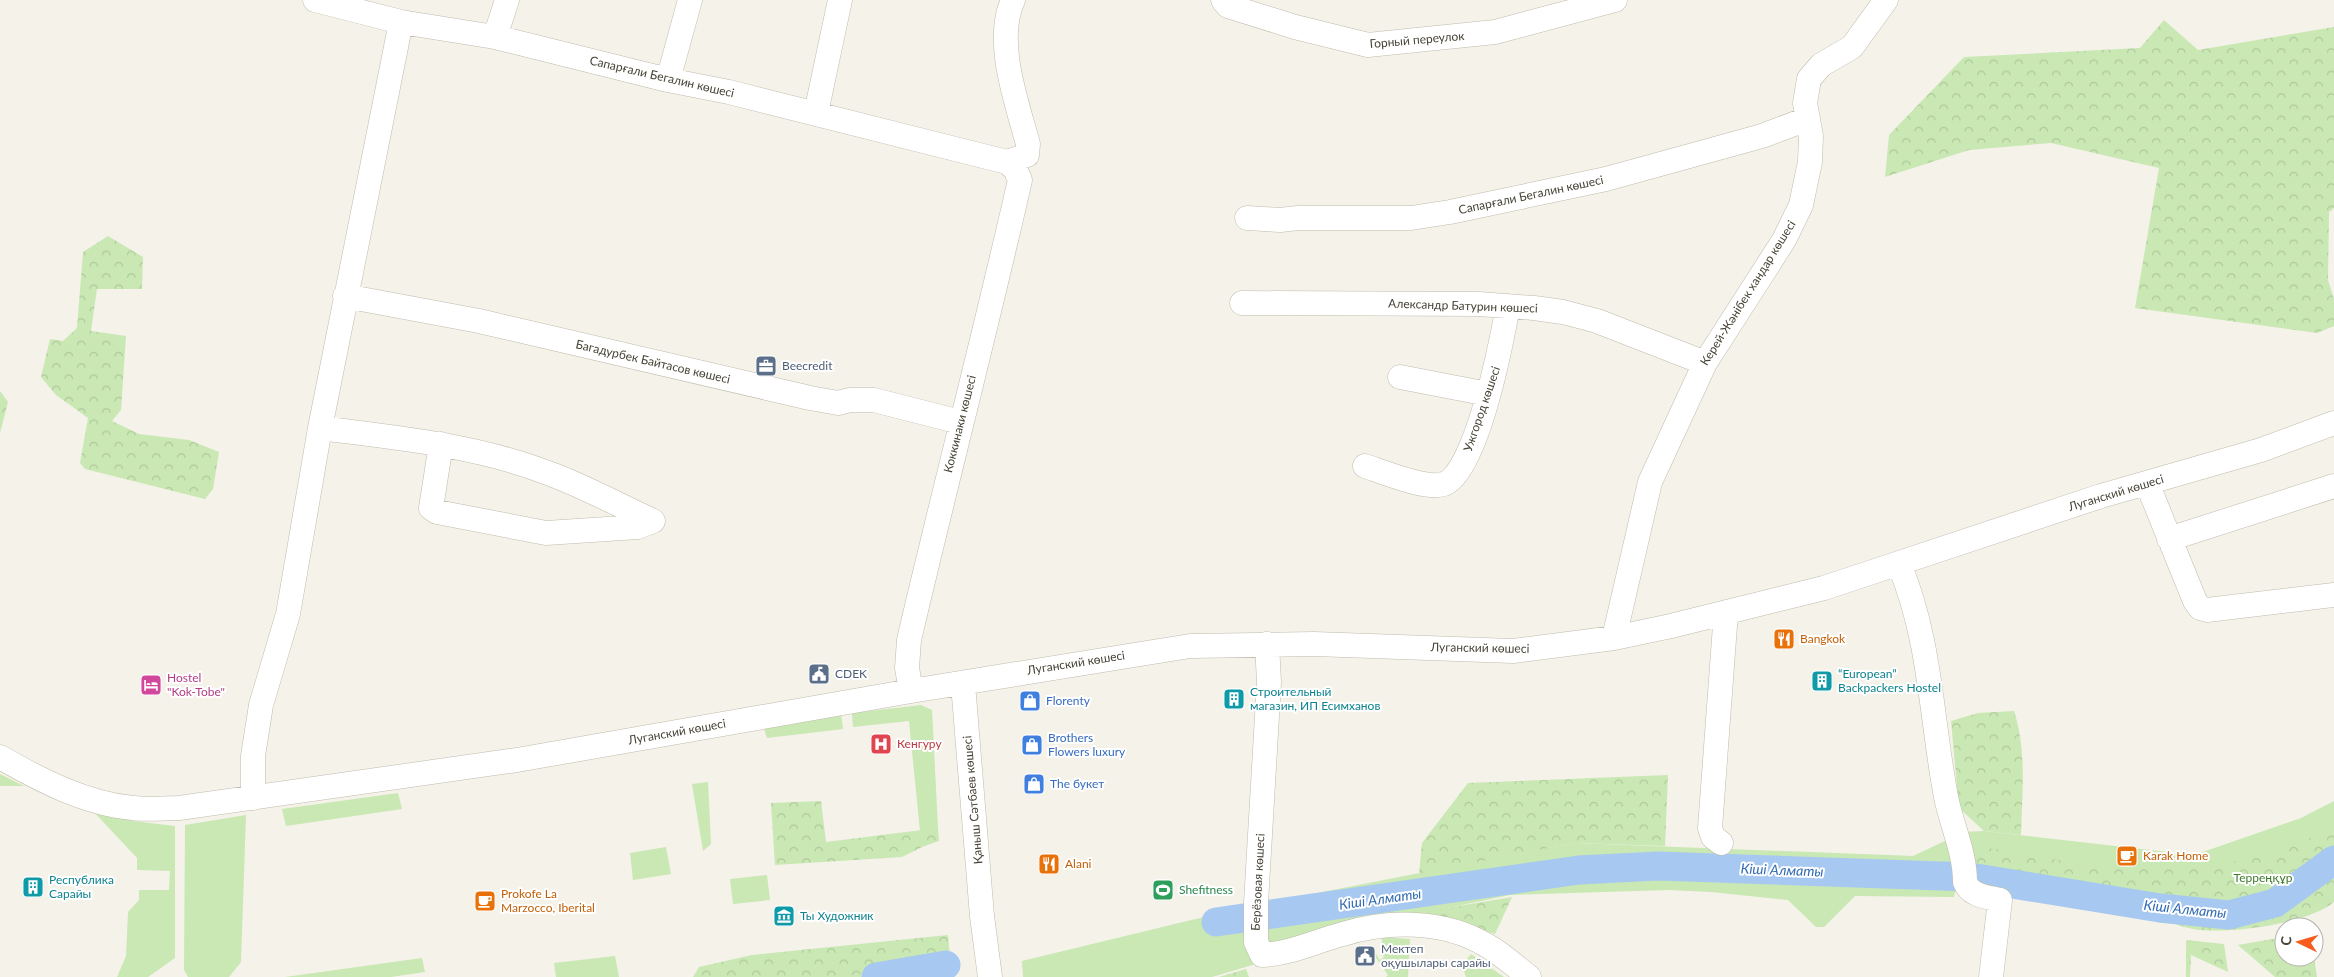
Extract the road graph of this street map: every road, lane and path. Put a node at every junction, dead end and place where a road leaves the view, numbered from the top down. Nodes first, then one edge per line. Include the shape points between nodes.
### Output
1 (315, 0) edge
2 (507, 0) edge
3 (690, 0) edge
4 (840, 0) edge
5 (1013, 0) edge
6 (1223, 0) edge
7 (1615, 0) edge
8 (1886, 0) edge
9 (401, 22) junction
10 (495, 37) junction
11 (668, 80) junction
12 (816, 113) junction
13 (1806, 118) junction
14 (1007, 162) junction
15 (1247, 218) dead end
16 (345, 296) junction
17 (1242, 304) dead end
18 (1508, 306) junction
19 (1705, 362) junction
20 (1400, 377) dead end
21 (1488, 394) junction
22 (960, 422) junction
23 (2334, 423) edge
24 (320, 428) junction
25 (441, 444) junction
26 (1365, 466) dead end
27 (2147, 483) junction
28 (2334, 486) edge
29 (2169, 539) junction
30 (1899, 564) junction
31 (2334, 595) edge
32 (1726, 612) junction
33 (1614, 638) junction
34 (1267, 644) junction
35 (963, 684) junction
36 (911, 691) junction
37 (0, 757) edge
38 (253, 798) junction
39 (1721, 843) dead end
40 (982, 916) junction
41 (982, 977) edge
42 (990, 977) edge
43 (1529, 977) edge
44 (1990, 977) edge

1 - 9 street, Сапарғали Бегалин көшесі
2 - 10 street
3 - 11 street
4 - 12 street
5 - 14 street via 1006,22 1008,63 1028,144 1026,155
6 - 7 street, Горный переулок via 1228,6 1295,28 1368,45 1495,32
8 - 13 street, Керей-Жәнібек хандар көшесі via 1852,47 1821,65 1809,79
9 - 10 street, Сапарғали Бегалин көшесі
9 - 16 street
10 - 11 street, Сапарғали Бегалин көшесі
11 - 12 street, Сапарғали Бегалин көшесі
12 - 14 street, Сапарғали Бегалин көшесі
13 - 15 street, Сапарғали Бегалин көшесі via 1762,136 1606,179 1450,212 1411,218
13 - 19 street, Керей-Жәнібек хандар көшесі via 1811,136 1810,162 1801,204 1784,240
14 - 22 street, Коккинаки көшесі via 1020,180
16 - 22 street, Багадурбек Байтасов көшесі via 479,321 810,398 838,402 874,400
16 - 24 street
17 - 18 street, Александр Батурин көшесі
18 - 19 street, Александр Батурин көшесі via 1563,312 1598,321
18 - 21 street, Ужгород көшесі via 1497,368
19 - 33 street, Керей-Жәнібек хандар көшесі via 1650,482
20 - 21 street
21 - 26 street, Ужгород көшесі via 1472,446 1456,474 1444,484 1420,482
22 - 36 street, Коккинаки көшесі via 909,640 907,668
23 - 27 street, Луганский көшесі via 2261,450
24 - 25 street
24 - 38 street via 288,614 260,706 253,756
25 - 25 street via 431,508 437,512 546,533 638,527 653,521 548,473
27 - 29 street
27 - 30 street, Луганский көшесі
28 - 29 street
29 - 31 street via 2194,601 2200,608 2207,610
30 - 32 street, Луганский көшесі via 1824,588
30 - 44 street via 1924,645 1946,797 1959,838 1966,886 1977,894 2000,900
32 - 33 street, Луганский көшесі
32 - 39 street via 1710,828 1713,838
33 - 34 street, Луганский көшесі via 1513,650
34 - 35 street, Луганский көшесі via 1190,646 1041,668
34 - 43 street, Берёзовая көшесі via 1269,682 1255,936 1262,955 1279,954 1344,933 1397,924 1464,934 1486,945
35 - 36 street, Луганский көшесі
35 - 40 street, Қаныш Сәтбаев көшесі
36 - 38 street, Луганский көшесі via 517,760
37 - 38 street, Луганский көшесі via 63,789 101,803 133,808 179,808
40 - 41 street, Қаныш Сәтбаев көшесі
40 - 42 street, Қаныш Сәтбаев көшесі

